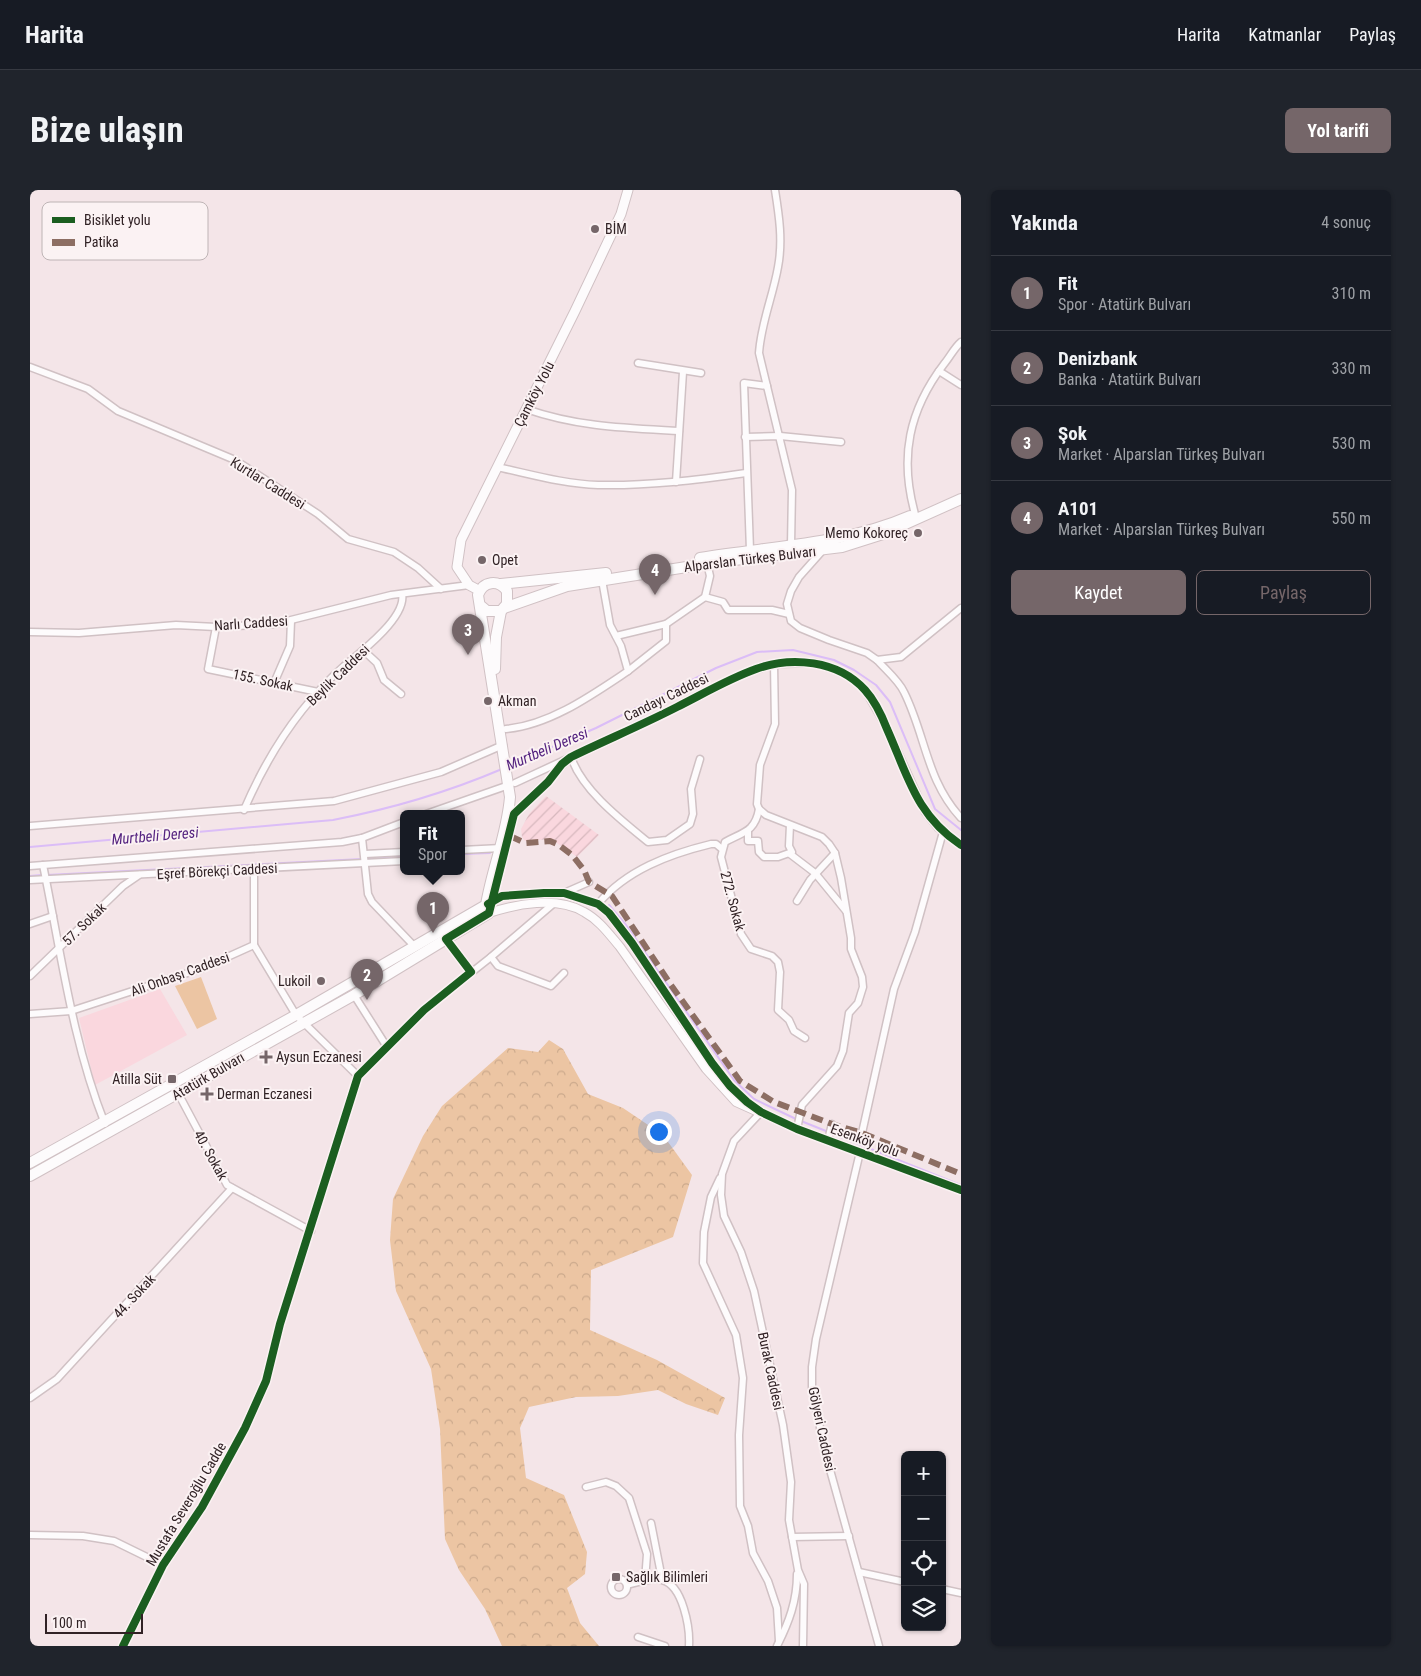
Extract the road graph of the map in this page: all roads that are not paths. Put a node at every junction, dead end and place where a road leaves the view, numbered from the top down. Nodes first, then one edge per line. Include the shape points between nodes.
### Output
1 (628, 190) edge
2 (776, 190) edge
3 (961, 342) edge
4 (638, 363) dead end
5 (30, 367) edge
6 (939, 371) junction
7 (683, 372) junction
8 (701, 373) dead end
9 (767, 386) junction
10 (961, 386) edge
11 (526, 408) junction
12 (679, 431) junction
13 (780, 436) junction
14 (745, 437) junction
15 (841, 442) dead end
16 (497, 467) junction
17 (746, 473) junction
18 (676, 482) junction
19 (961, 492) edge
20 (961, 499) edge
21 (915, 514) junction
22 (791, 545) junction
23 (750, 550) junction
24 (823, 550) junction
25 (707, 563) junction
26 (602, 580) junction
27 (501, 584) junction
28 (469, 585) junction
29 (441, 589) junction
30 (480, 590) junction
31 (402, 594) junction
32 (705, 597) junction
33 (480, 605) junction
34 (961, 608) edge
35 (503, 610) junction
36 (789, 614) junction
37 (291, 621) junction
38 (666, 624) junction
39 (216, 627) junction
40 (30, 632) edge
41 (616, 636) junction
42 (363, 650) junction
43 (877, 660) junction
44 (774, 664) junction
45 (628, 671) junction
46 (274, 683) junction
47 (318, 692) junction
48 (401, 694) dead end
49 (506, 729) junction
50 (506, 744) junction
51 (571, 757) junction
52 (700, 759) dead end
53 (512, 781) junction
54 (759, 809) junction
55 (244, 810) junction
56 (436, 810) edge
57 (514, 814) junction
58 (961, 818) edge
59 (400, 824) edge
60 (790, 825) junction
61 (30, 826) edge
62 (748, 831) junction
63 (943, 832) junction
64 (362, 838) junction
65 (961, 845) edge
66 (501, 848) junction
67 (722, 849) junction
68 (465, 850) edge
69 (834, 852) junction
70 (400, 853) edge
71 (790, 854) junction
72 (365, 859) junction
73 (400, 861) edge
74 (30, 866) edge
75 (254, 869) junction
76 (45, 873) junction
77 (816, 873) junction
78 (140, 874) junction
79 (30, 880) edge
80 (589, 882) dead end
81 (564, 894) junction
82 (797, 901) dead end
83 (553, 904) junction
84 (598, 904) junction
85 (489, 907) junction
86 (499, 910) joint
87 (846, 912) junction
88 (53, 916) junction
89 (30, 924) edge
90 (446, 939) junction
91 (254, 945) junction
92 (415, 947) junction
93 (59, 949) junction
94 (491, 958) junction
95 (470, 972) junction
96 (564, 973) dead end
97 (30, 976) edge
98 (354, 995) junction
99 (71, 1011) junction
100 (30, 1014) edge
101 (300, 1018) junction
102 (805, 1038) dead end
103 (387, 1047) junction
104 (358, 1076) junction
105 (178, 1093) junction
106 (761, 1112) junction
107 (799, 1123) junction
108 (106, 1128) junction
109 (862, 1133) dead end
110 (860, 1152) junction
111 (30, 1163) edge
112 (722, 1174) junction
113 (30, 1176) edge
114 (232, 1188) junction
115 (961, 1190) edge
116 (311, 1231) junction
117 (30, 1398) edge
118 (586, 1487) dead end
119 (651, 1523) dead end
120 (30, 1535) edge
121 (792, 1536) junction
122 (849, 1536) junction
123 (163, 1565) junction
124 (798, 1570) junction
125 (859, 1572) junction
126 (662, 1579) junction
127 (644, 1581) junction
128 (901, 1581) edge
129 (627, 1585) dead end
130 (946, 1590) edge
131 (961, 1593) edge
132 (638, 1637) dead end
133 (778, 1644) edge
134 (124, 1646) edge
135 (665, 1646) edge
136 (690, 1646) edge
137 (803, 1646) edge
138 (879, 1646) edge

1 - 11 main road, Çamköy Yolu via 621,214
2 - 9 street via 780,234 778,266 760,334 759,353
3 - 6 street
4 - 7 street
5 - 29 street, Kurtlar Caddesi via 88,389 118,411 235,460 318,514 348,539 394,552
6 - 10 street
6 - 21 street via 911,425 908,488
7 - 8 street
7 - 12 street
9 - 13 street
9 - 14 street via 744,384
11 - 12 street via 591,426
11 - 16 main road, Çamköy Yolu
12 - 18 street
13 - 14 street
13 - 15 street
13 - 22 street via 792,490
14 - 17 street
16 - 18 street via 597,485
16 - 28 main road, Çamköy Yolu via 460,540 457,567
17 - 18 street
17 - 23 street
19 - 21 main road, Alparslan Türkeş Bulvarı
20 - 24 main road, Alparslan Türkeş Bulvarı via 883,534
21 - 22 main road, Alparslan Türkeş Bulvarı via 844,538
22 - 23 main road, Alparslan Türkeş Bulvarı
23 - 27 main road, Alparslan Türkeş Bulvarı via 567,578
24 - 25 main road, Alparslan Türkeş Bulvarı
24 - 36 street via 791,591 787,604
25 - 26 main road, Alparslan Türkeş Bulvarı
25 - 32 street via 710,576
26 - 35 main road, Alparslan Türkeş Bulvarı via 567,586
26 - 41 street via 610,625
27 - 30 main road via 492,583
27 - 35 main road via 508,596
28 - 29 street, Narlı Caddesi
28 - 30 main road
29 - 31 street, Narlı Caddesi
30 - 33 main road
31 - 37 street, Narlı Caddesi
31 - 42 street, Beylik Caddesi via 400,609
32 - 36 street via 723,602 728,610 772,610
32 - 38 street
33 - 35 main road via 487,611
33 - 50 main road
34 - 43 street via 901,657
35 - 49 main road via 494,663
36 - 43 street via 791,621 800,628 867,653
37 - 39 street, Narlı Caddesi
37 - 46 street via 290,646
38 - 41 street
38 - 45 street via 666,641
39 - 40 street, Narlı Caddesi via 176,625 79,633
39 - 46 street, 155. Sokak via 208,669
41 - 45 street
42 - 47 street, Beylik Caddesi
42 - 48 street via 377,663 384,680
43 - 58 street via 904,690 934,778
44 - 51 street, Candayı Caddesi via 728,680
44 - 54 street via 775,724 760,765 756,795
44 - 63 street, Candayı Caddesi via 816,663 836,670 865,690 887,728 921,805
45 - 49 street via 582,701 523,728
46 - 47 street, 155. Sokak
47 - 55 street, Beylik Caddesi via 302,710 258,776
49 - 50 main road
50 - 53 main road
50 - 55 street via 441,772 334,801
51 - 52 street via 582,780 648,842 667,840 690,824 693,814 691,789
51 - 53 street, Candayı Caddesi
51 - 57 street
53 - 56 street, Candayı Caddesi
53 - 57 main road
53 - 66 main road via 508,822
54 - 60 street
54 - 62 street via 756,823
55 - 61 street
57 - 85 main road
59 - 64 street
60 - 69 street via 822,836
60 - 71 street
62 - 67 street via 725,842
62 - 71 street via 748,841 758,841 759,852 764,857
63 - 65 street, Candayı Caddesi
63 - 109 street via 915,932 894,989
64 - 72 street
64 - 76 street
66 - 68 street
66 - 85 main road via 488,891
67 - 84 street via 711,844 656,861 615,887
67 - 102 street, 272. Sokak via 721,857 741,934 751,949 772,956 778,962 778,1010 789,1020 794,1031
69 - 77 street
69 - 87 street
70 - 72 street, Eşref Börekçi Caddesi
71 - 77 street
72 - 73 street, Eşref Börekçi Caddesi
72 - 75 street, Eşref Börekçi Caddesi
72 - 92 street via 368,894 372,902
74 - 76 street
75 - 78 street, Eşref Börekçi Caddesi
75 - 91 street
76 - 78 street, Eşref Börekçi Caddesi
76 - 79 street, Eşref Börekçi Caddesi
76 - 88 street
77 - 82 street
77 - 87 street
78 - 93 street, 57. Sokak via 123,886
80 - 81 street
81 - 84 street
81 - 85 street via 506,895
83 - 86 street
83 - 94 street
83 - 106 street via 583,911 604,928 723,1089 748,1110
84 - 106 street via 610,913 632,943 730,1086
85 - 86 main road
85 - 90 main road, Atatürk Bulvarı
85 - 92 main road, Atatürk Bulvarı
87 - 107 street via 851,949 862,977 862,987 858,1003 849,1013 843,1051 837,1066 806,1101
88 - 89 street
88 - 93 street
90 - 95 street
90 - 98 main road, Atatürk Bulvarı
91 - 99 street, Ali Onbaşı Caddesi via 202,968
91 - 101 street
92 - 101 main road, Atatürk Bulvarı
93 - 97 street, 57. Sokak
93 - 99 street
94 - 95 street
94 - 96 street via 498,966 550,986
95 - 103 street via 424,1010
98 - 101 main road, Atatürk Bulvarı
98 - 103 street
99 - 100 street, Ali Onbaşı Caddesi
99 - 108 street via 91,1091
101 - 104 street
101 - 105 main road, Atatürk Bulvarı
101 - 108 main road, Atatürk Bulvarı
103 - 104 street
104 - 116 street, Mustafa Severoğlu Cadde
105 - 108 main road, Atatürk Bulvarı
105 - 114 street, 40. Sokak via 214,1163
106 - 107 street, Esenköy yolu
106 - 112 street, Burak Caddesi via 734,1141
107 - 110 street, Esenköy yolu via 830,1133
108 - 111 main road, Atatürk Bulvarı
108 - 113 main road, Atatürk Bulvarı
110 - 115 street, Esenköy yolu
110 - 122 street, Gölyeri Caddesi via 812,1367 817,1414
112 - 121 street, Burak Caddesi via 724,1216 754,1291 783,1425 791,1482 789,1520
112 - 133 street via 711,1197 704,1232 703,1263 736,1335 742,1378 740,1506 748,1526 752,1553 768,1581 777,1608
114 - 116 street, 40. Sokak
114 - 117 street, 44. Sokak via 57,1379
116 - 123 street, Mustafa Severoğlu Cadde via 259,1397 202,1507
118 - 127 street via 606,1482 629,1498 646,1554
119 - 126 street
120 - 123 street via 83,1536 114,1541
121 - 122 street
121 - 124 street, Burak Caddesi
122 - 125 street, Gölyeri Caddesi
123 - 134 street, Mustafa Severoğlu Cadde
124 - 133 street via 791,1616
124 - 137 street, Burak Caddesi via 804,1584
125 - 128 street
125 - 138 street, Gölyeri Caddesi
126 - 127 street
126 - 136 street via 670,1584 682,1602
127 - 129 street
130 - 131 street
132 - 135 street

